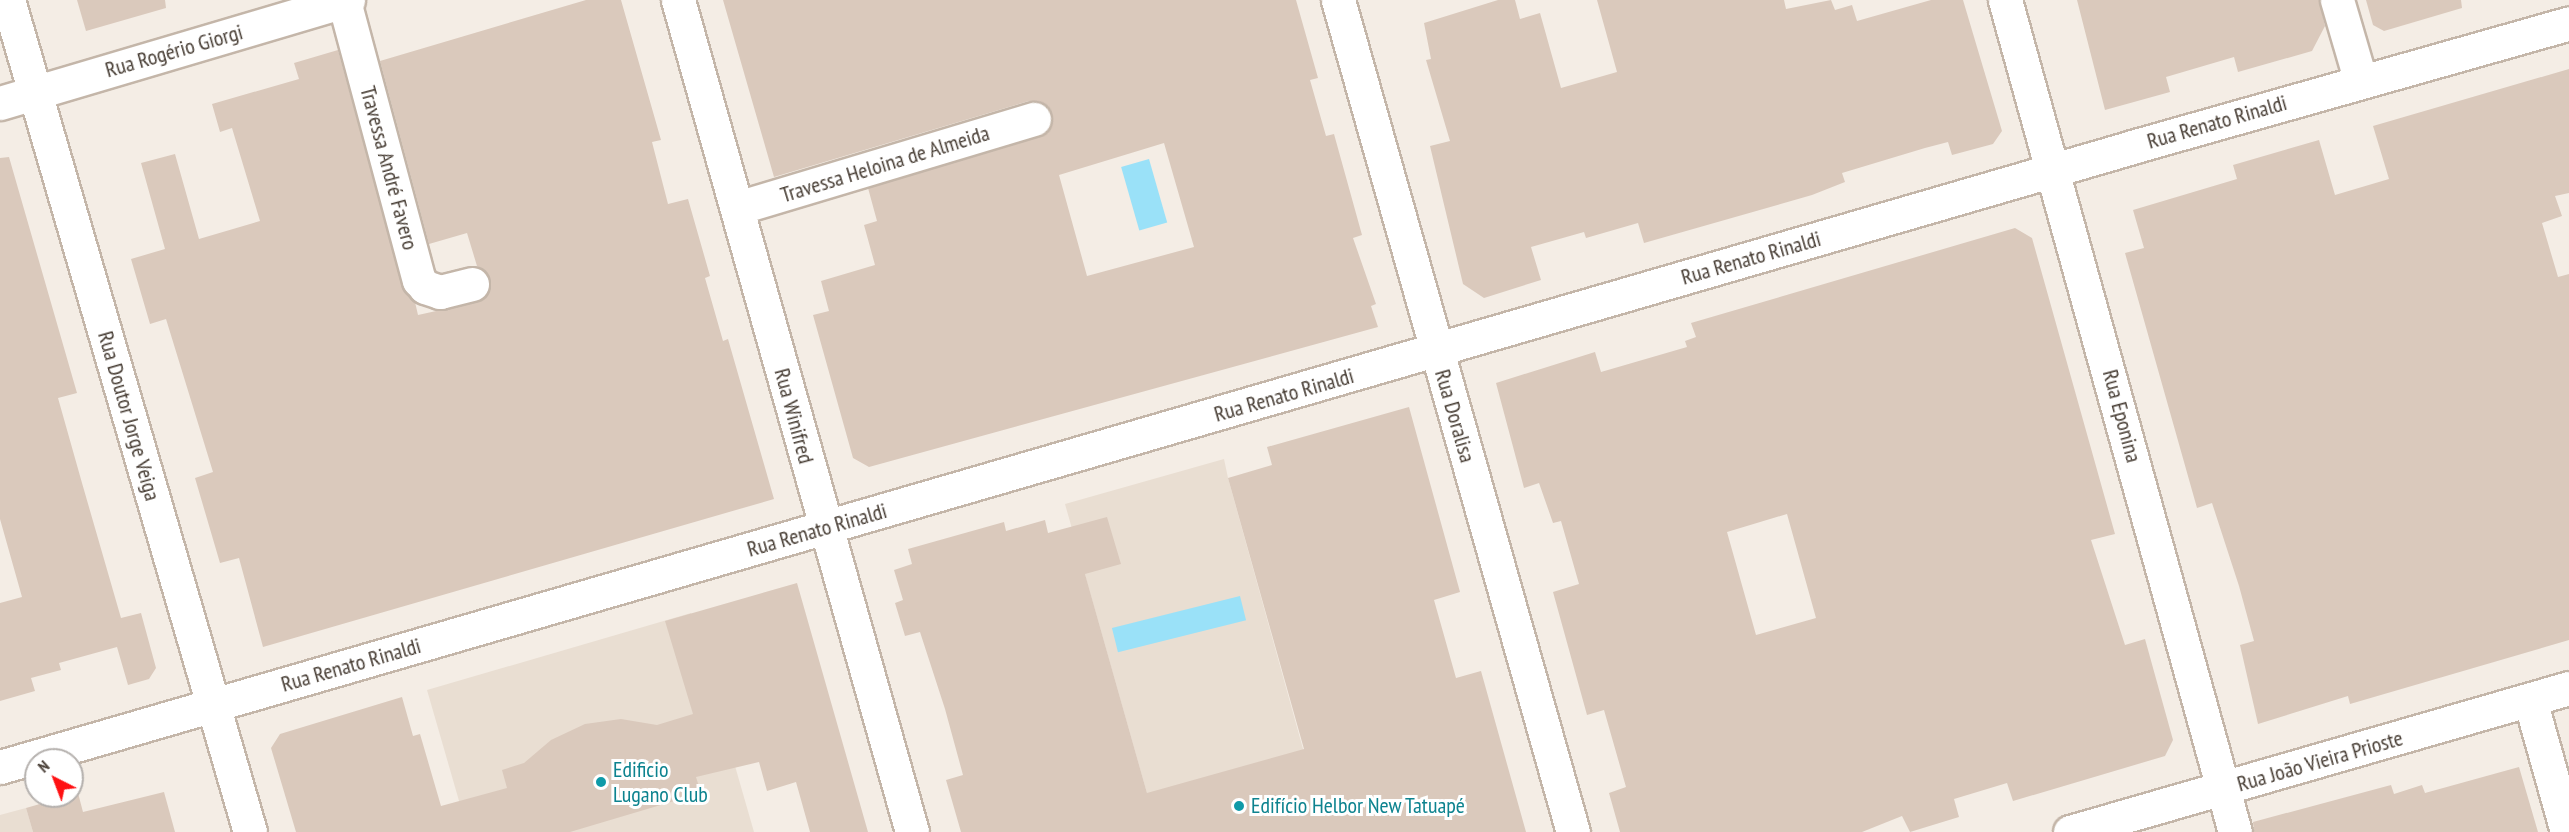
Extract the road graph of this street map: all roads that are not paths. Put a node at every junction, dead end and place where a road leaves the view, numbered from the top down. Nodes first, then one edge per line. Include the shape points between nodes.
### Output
1 (8, 0) edge
2 (678, 0) edge
3 (1338, 0) edge
4 (2005, 0) edge
5 (2337, 0) edge
6 (346, 1) edge
7 (2569, 24) edge
8 (2361, 82) junction
9 (35, 92) junction
10 (0, 103) edge
11 (1034, 119) dead end
12 (2054, 169) junction
13 (737, 208) junction
14 (472, 284) dead end
15 (1437, 351) junction
16 (825, 528) junction
17 (2569, 688) edge
18 (2530, 700) junction
19 (214, 705) junction
20 (0, 767) edge
21 (2223, 789) junction
22 (250, 832) edge
23 (912, 832) edge
24 (1573, 832) edge
25 (2070, 832) edge
26 (2235, 832) edge
27 (2567, 832) edge

1 - 9 street, Rua Doutor Jorge Veiga
2 - 13 street, Rua Winifred
3 - 15 street, Rua Doralisa
4 - 12 street, Rua Eponina
5 - 8 street
6 - 9 street, Rua Rogério Giorgi
6 - 14 street, Travessa André Favero via 419,280 425,288 440,292
7 - 8 street, Rua Renato Rinaldi
8 - 12 street, Rua Renato Rinaldi
9 - 10 street, Rua Rogério Giorgi
9 - 19 street, Rua Doutor Jorge Veiga
11 - 13 street, Travessa Heloina de Almeida
12 - 15 street, Rua Renato Rinaldi
12 - 21 street, Rua Eponina
13 - 16 street, Rua Winifred
15 - 16 street, Rua Renato Rinaldi
15 - 24 street, Rua Doralisa
16 - 19 street, Rua Renato Rinaldi
16 - 23 street, Rua Winifred
17 - 18 street, Rua João Vieira Prioste
18 - 21 street, Rua João Vieira Prioste
18 - 27 street
19 - 20 street, Rua Renato Rinaldi
19 - 22 street, Rua Doutor Jorge Veiga
21 - 25 street, Rua João Vieira Prioste
21 - 26 street, Rua Eponina

